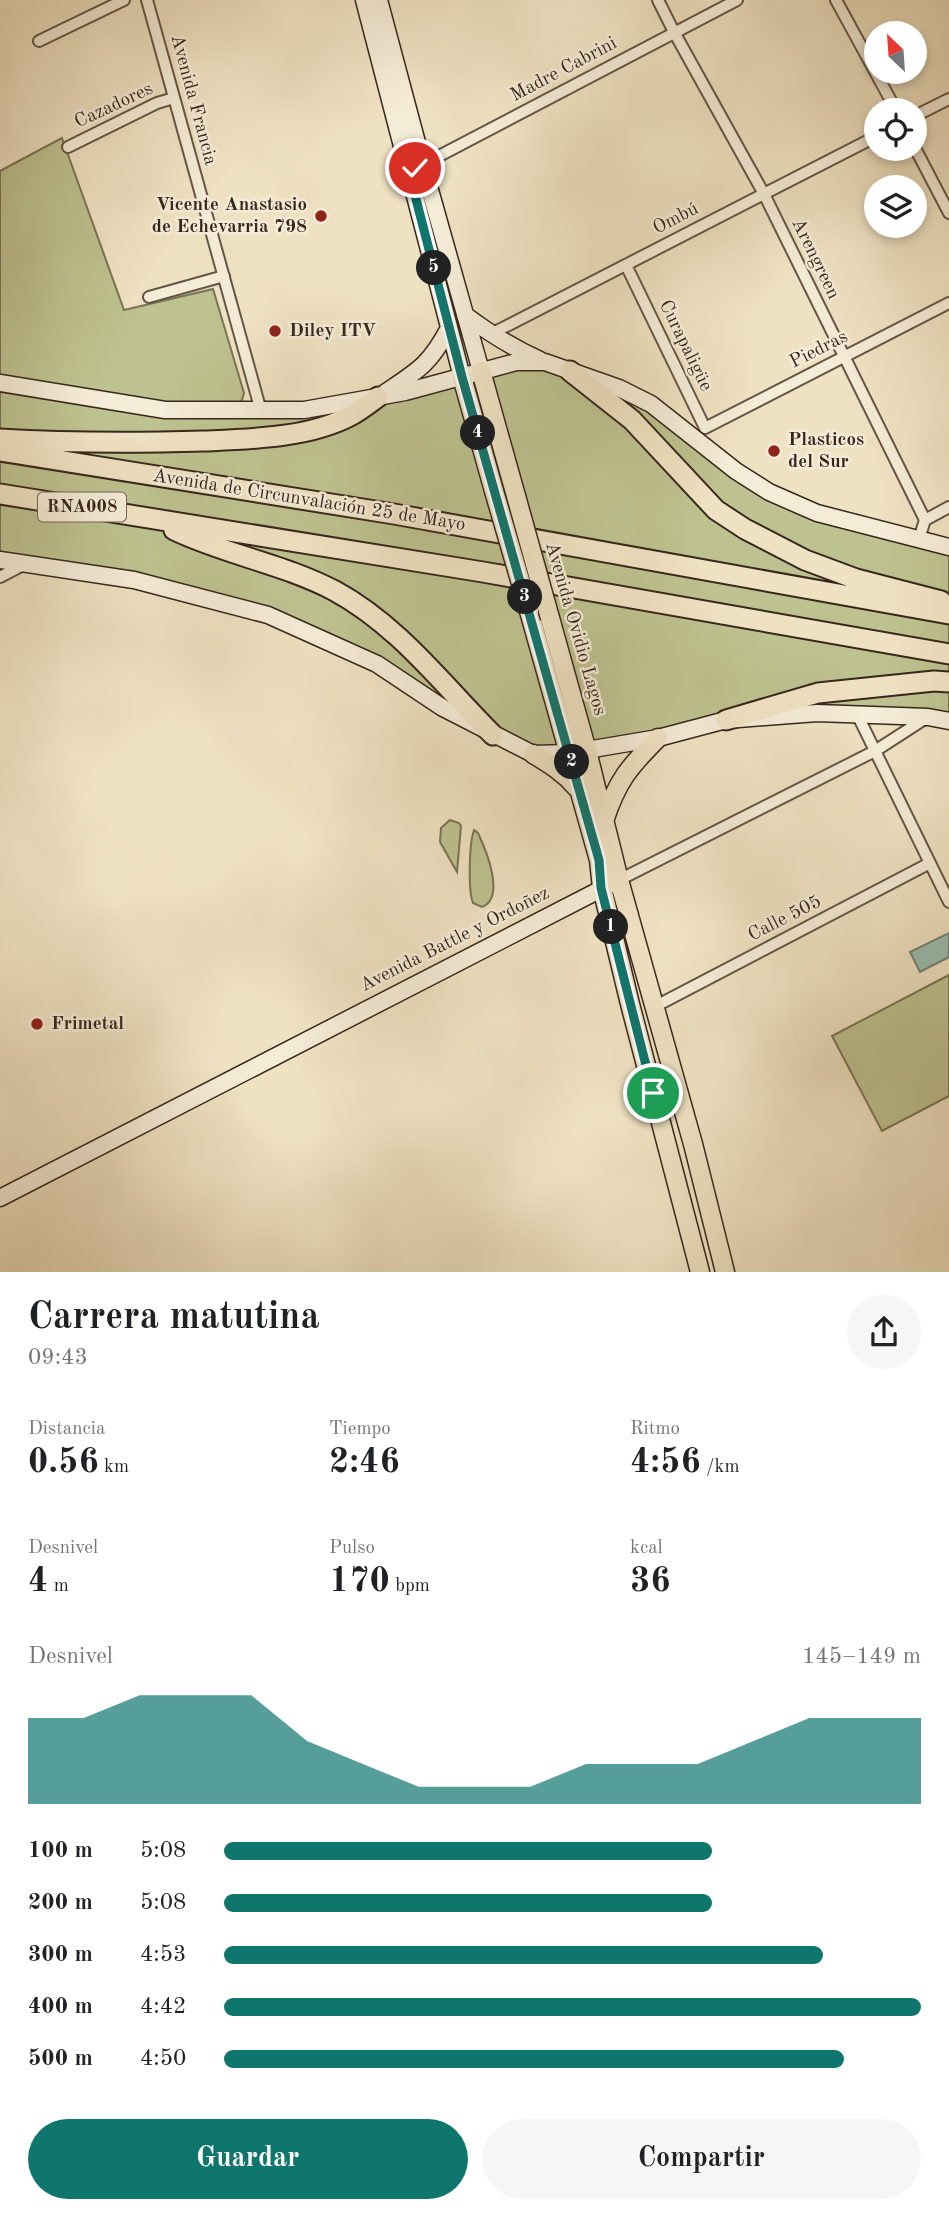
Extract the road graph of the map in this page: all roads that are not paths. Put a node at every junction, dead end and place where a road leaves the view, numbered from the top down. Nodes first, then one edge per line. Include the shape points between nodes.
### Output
1 (124, 0) edge
2 (147, 0) edge
3 (364, 0) edge
4 (379, 0) edge
5 (658, 0) edge
6 (737, 0) edge
7 (836, 0) edge
8 (674, 32) junction
9 (39, 41) dead end
10 (174, 98) junction
11 (889, 98) edge
12 (949, 99) edge
13 (927, 110) edge
14 (864, 143) edge
15 (68, 147) dead end
16 (922, 161) edge
17 (416, 168) junction
18 (764, 194) junction
19 (949, 213) edge
20 (626, 264) junction
21 (224, 276) junction
22 (149, 297) dead end
23 (949, 303) edge
24 (466, 315) junction
25 (449, 328) junction
26 (491, 334) junction
27 (844, 356) junction
28 (545, 362) junction
29 (481, 371) junction
30 (570, 371) junction
31 (462, 377) junction
32 (0, 383) edge
33 (378, 397) junction
34 (261, 411) junction
35 (702, 435) junction
36 (0, 439) edge
37 (0, 451) edge
38 (0, 494) edge
39 (949, 508) edge
40 (151, 519) junction
41 (925, 520) junction
42 (919, 539) junction
43 (949, 547) edge
44 (0, 560) edge
45 (25, 564) junction
46 (0, 577) edge
47 (949, 603) edge
48 (949, 614) edge
49 (949, 654) edge
50 (949, 682) edge
51 (857, 714) junction
52 (928, 717) junction
53 (726, 720) junction
54 (949, 721) edge
55 (493, 735) junction
56 (658, 738) junction
57 (874, 751) junction
58 (578, 752) junction
59 (533, 754) junction
60 (580, 791) junction
61 (604, 821) junction
62 (930, 863) junction
63 (619, 880) junction
64 (601, 888) junction
65 (949, 902) edge
66 (656, 1006) junction
67 (0, 1198) edge
68 (700, 1272) edge
69 (725, 1272) edge

1 - 9 street
2 - 10 street, Avenida Francia
3 - 17 main road, Avenida Ovidio Lagos
4 - 17 main road, Avenida Ovidio Lagos
5 - 8 street, Arengreen
6 - 8 street, Madre Cabrini
7 - 11 street
8 - 17 street, Madre Cabrini
8 - 18 street, Arengreen
10 - 15 street, Cazadores
10 - 21 street, Avenida Francia
12 - 13 street
14 - 18 street, Ombú
16 - 19 street
17 - 24 main road, Avenida Ovidio Lagos
17 - 25 main road, Avenida Ovidio Lagos
18 - 20 street, Ombú
18 - 27 street, Arengreen
20 - 26 street, Ombú
20 - 35 street, Curapaligüe
21 - 22 street
21 - 34 street, Avenida Francia
23 - 27 street, Piedras
24 - 26 main road
24 - 29 main road, Avenida Ovidio Lagos
25 - 31 main road, Avenida Ovidio Lagos
25 - 33 main road via 425,366
26 - 28 main road
27 - 35 street, Piedras
27 - 41 street, Arengreen
28 - 29 main road via 516,362
28 - 30 main road
29 - 31 main road
29 - 58 main road, Avenida Ovidio Lagos, bridge via 550,618
30 - 35 main road via 652,404
30 - 47 highway via 632,420 716,510 745,530 804,560 856,579
31 - 33 main road
31 - 58 main road, Avenida Ovidio Lagos, bridge via 529,611
32 - 34 main road via 165,410
33 - 34 main road via 304,410
33 - 36 highway via 351,416 286,435 83,443
35 - 42 main road via 736,471 769,492 817,513
37 - 48 highway, Avenida de Circunvalación 25 de Mayo / RNA008 via 394,514
38 - 40 highway, RNA008
39 - 41 street
40 - 49 highway, RNA008
40 - 55 highway via 335,591 383,622
41 - 42 street
42 - 43 main road
44 - 45 main road
45 - 46 street
45 - 55 main road via 134,580 268,615 377,664
50 - 53 highway via 818,693
51 - 52 main road
51 - 53 main road
51 - 57 street
52 - 54 main road
52 - 57 street, Avenida Battle y Ordoñez
53 - 56 main road
55 - 59 main road
56 - 58 main road
56 - 61 main road via 613,791
57 - 62 street
57 - 63 street, Avenida Battle y Ordoñez
58 - 59 main road
58 - 60 main road, Avenida Ovidio Lagos
58 - 61 main road, Avenida Ovidio Lagos
59 - 60 main road via 567,776
60 - 64 main road, Avenida Ovidio Lagos via 599,860
61 - 63 main road, Avenida Ovidio Lagos
62 - 65 street
62 - 66 street, Calle 505
63 - 64 main road, Avenida Battle y Ordoñez
63 - 66 main road, Avenida Ovidio Lagos
64 - 67 main road, Avenida Battle y Ordoñez
64 - 68 main road, Avenida Ovidio Lagos
66 - 69 main road, Avenida Ovidio Lagos

